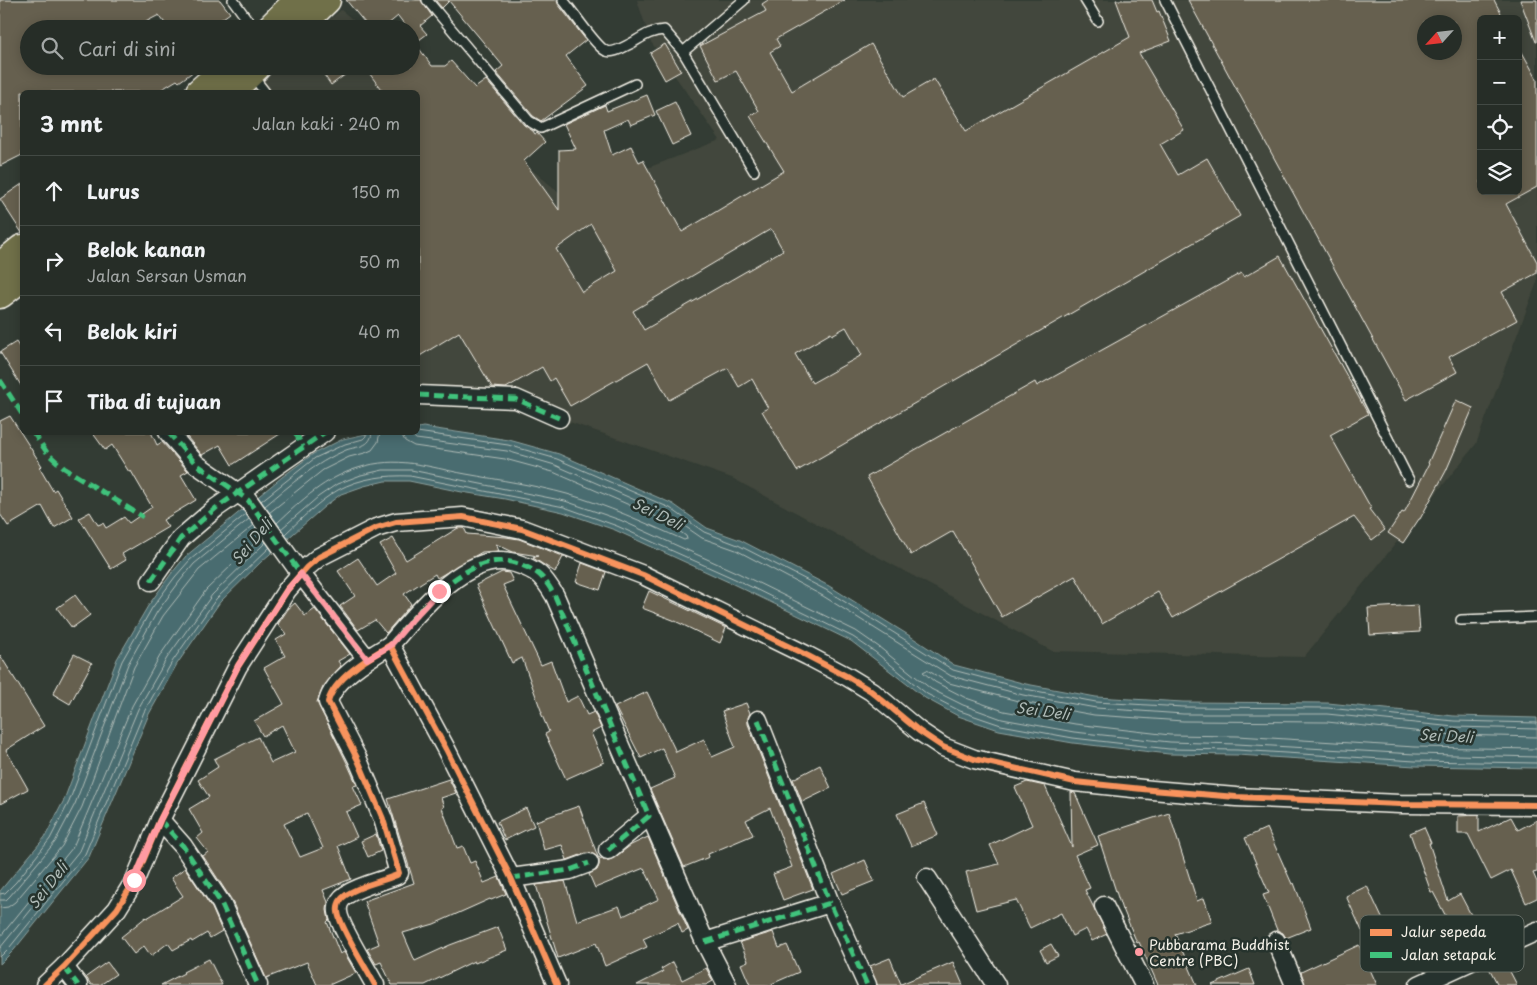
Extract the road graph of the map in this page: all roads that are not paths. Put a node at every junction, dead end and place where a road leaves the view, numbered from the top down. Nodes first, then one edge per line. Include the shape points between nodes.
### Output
1 (233, 0) edge
2 (300, 0) edge
3 (326, 0) edge
4 (427, 0) edge
5 (564, 0) edge
6 (744, 0) edge
7 (1085, 0) edge
8 (1165, 0) edge
9 (247, 20) edge
10 (279, 20) edge
11 (305, 20) edge
12 (1098, 21) dead end
13 (683, 52) junction
14 (244, 75) edge
15 (247, 75) edge
16 (635, 84) dead end
17 (205, 90) edge
18 (232, 90) edge
19 (754, 172) dead end
20 (20, 251) edge
21 (0, 267) edge
22 (20, 279) edge
23 (0, 294) edge
24 (420, 394) edge
25 (559, 418) dead end
26 (174, 435) edge
27 (315, 435) edge
28 (299, 440) edge
29 (1409, 480) dead end
30 (244, 497) junction
31 (301, 574) junction
32 (150, 581) dead end
33 (1537, 617) edge
34 (1461, 620) dead end
35 (390, 646) junction
36 (367, 659) junction
37 (758, 720) dead end
38 (1537, 805) edge
39 (649, 816) junction
40 (160, 820) junction
41 (608, 850) dead end
42 (589, 863) dead end
43 (511, 878) junction
44 (927, 878) dead end
45 (830, 902) junction
46 (1104, 906) dead end
47 (1537, 931) edge
48 (1524, 937) edge
49 (1276, 941) dead end
50 (705, 942) junction
51 (64, 967) junction
52 (1453, 972) edge
53 (1430, 983) edge
54 (45, 985) edge
55 (78, 985) edge
56 (258, 985) edge
57 (375, 985) edge
58 (556, 985) edge
59 (727, 985) edge
60 (867, 985) edge
61 (996, 985) edge
62 (1144, 985) edge
63 (1295, 985) edge

1 - 9 lane
2 - 10 highway
3 - 11 highway
4 - 16 lane via 529,121 541,128
5 - 13 lane via 605,51 622,48 653,30 664,30
6 - 13 lane
7 - 12 lane
8 - 29 lane
13 - 19 lane
14 - 17 highway
15 - 18 highway
20 - 21 highway
22 - 23 highway
24 - 25 street via 516,399
26 - 30 street via 196,464
27 - 28 street
28 - 30 street via 260,476
30 - 31 street
30 - 32 street via 216,508 181,538
31 - 36 street
31 - 38 street via 319,557 376,528 396,522 463,517 522,529 643,575 848,677 943,747 974,759 1075,782 1236,797 1400,804
31 - 40 street via 287,590 238,666
33 - 34 lane
35 - 36 street
35 - 39 street via 439,591 480,564 511,562 538,573 555,596
35 - 43 street
36 - 57 street via 337,684 328,702 358,760 383,820 398,873 357,889 338,905 344,927
37 - 45 street
39 - 41 street
39 - 50 street
40 - 51 street via 134,880 117,909
40 - 56 street via 183,846 221,903
42 - 43 street via 570,870
43 - 58 street
44 - 61 street
45 - 50 street
45 - 60 street
46 - 62 street
47 - 48 street
49 - 63 street
50 - 59 street
51 - 54 street
51 - 55 street
52 - 53 street

